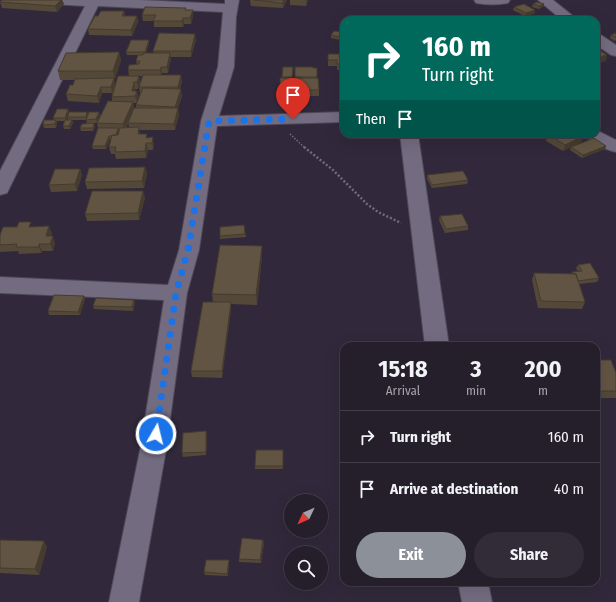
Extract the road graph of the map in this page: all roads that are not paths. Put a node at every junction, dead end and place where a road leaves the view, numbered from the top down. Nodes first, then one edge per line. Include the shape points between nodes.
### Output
1 (50, 0) edge
2 (481, 0) edge
3 (503, 0) edge
4 (545, 0) edge
5 (89, 1) edge
6 (231, 4) edge
7 (566, 16) edge
8 (600, 41) edge
9 (616, 52) edge
10 (340, 117) edge
11 (209, 121) junction
12 (410, 138) edge
13 (600, 138) edge
14 (616, 147) edge
15 (0, 189) edge
16 (0, 285) edge
17 (176, 293) junction
18 (436, 342) edge
19 (474, 586) edge
20 (124, 602) edge
21 (477, 602) edge

1 - 5 street
2 - 3 street
4 - 7 street
5 - 6 street
5 - 15 street via 88,14
6 - 11 street via 226,67
8 - 9 street
10 - 11 street
11 - 17 street via 188,250
12 - 18 street
13 - 14 street
16 - 17 street
17 - 20 street via 153,450
19 - 21 street

